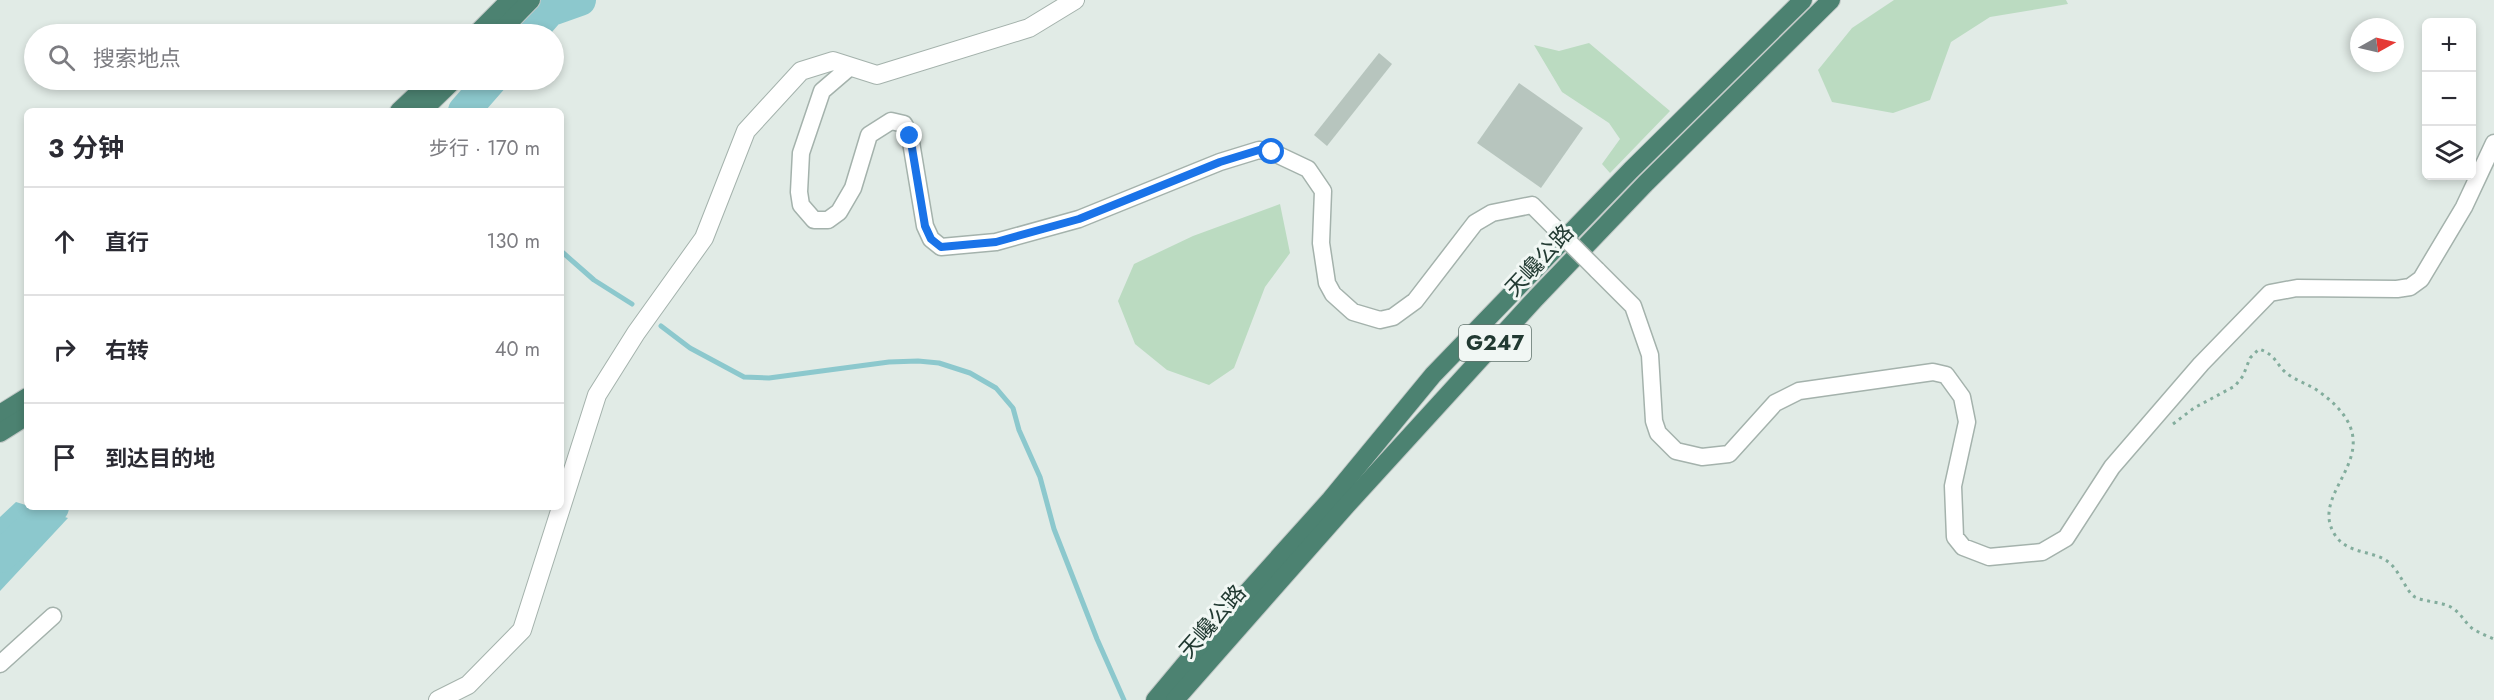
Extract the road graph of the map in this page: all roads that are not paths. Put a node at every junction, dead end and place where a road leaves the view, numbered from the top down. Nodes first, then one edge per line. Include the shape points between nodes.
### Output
1 (510, 0) edge
2 (531, 0) edge
3 (1075, 0) edge
4 (1803, 0) edge
5 (1831, 0) edge
6 (486, 24) edge
7 (508, 24) edge
8 (850, 66) junction
9 (421, 90) edge
10 (444, 90) edge
11 (402, 108) edge
12 (425, 108) edge
13 (2494, 144) edge
14 (24, 399) edge
15 (0, 414) edge
16 (24, 418) edge
17 (0, 433) edge
18 (564, 498) edge
19 (560, 510) edge
20 (53, 616) dead end
21 (0, 664) edge
22 (438, 700) edge
23 (1155, 700) edge
24 (1175, 700) edge

1 - 6 highway
2 - 7 highway
3 - 8 street via 1029,28 877,75
4 - 23 highway, 天巉公路 / G247 via 1631,170 1433,375 1330,501
5 - 24 highway, 天巉公路 / G247 via 1536,298
8 - 13 street, bridge via 822,91 801,153 801,205 814,220 828,220 839,212 853,188 869,135 891,121 904,124 910,136 925,226 931,239 941,247 996,242 1079,219 1220,162 1259,150 1272,152 1308,169 1323,192 1321,243 1327,283 1333,294 1353,312 1380,320 1393,317 1415,301 1475,222 1492,213 1532,206 1633,306 1650,355 1654,421 1658,433 1676,451 1702,457 1729,454 1775,403 1798,391 1933,372 1946,375 1962,397 1967,422 1953,486 1955,537 1963,548 1989,557 2042,552 2066,538 2112,467 2201,364 2270,293 2296,288 2397,289 2410,287 2421,279 2464,207
8 - 18 street via 833,61 801,71 746,131 704,238 597,395
9 - 11 highway
10 - 12 highway
14 - 15 highway
16 - 17 highway
19 - 22 street via 522,630 468,685
20 - 21 street

